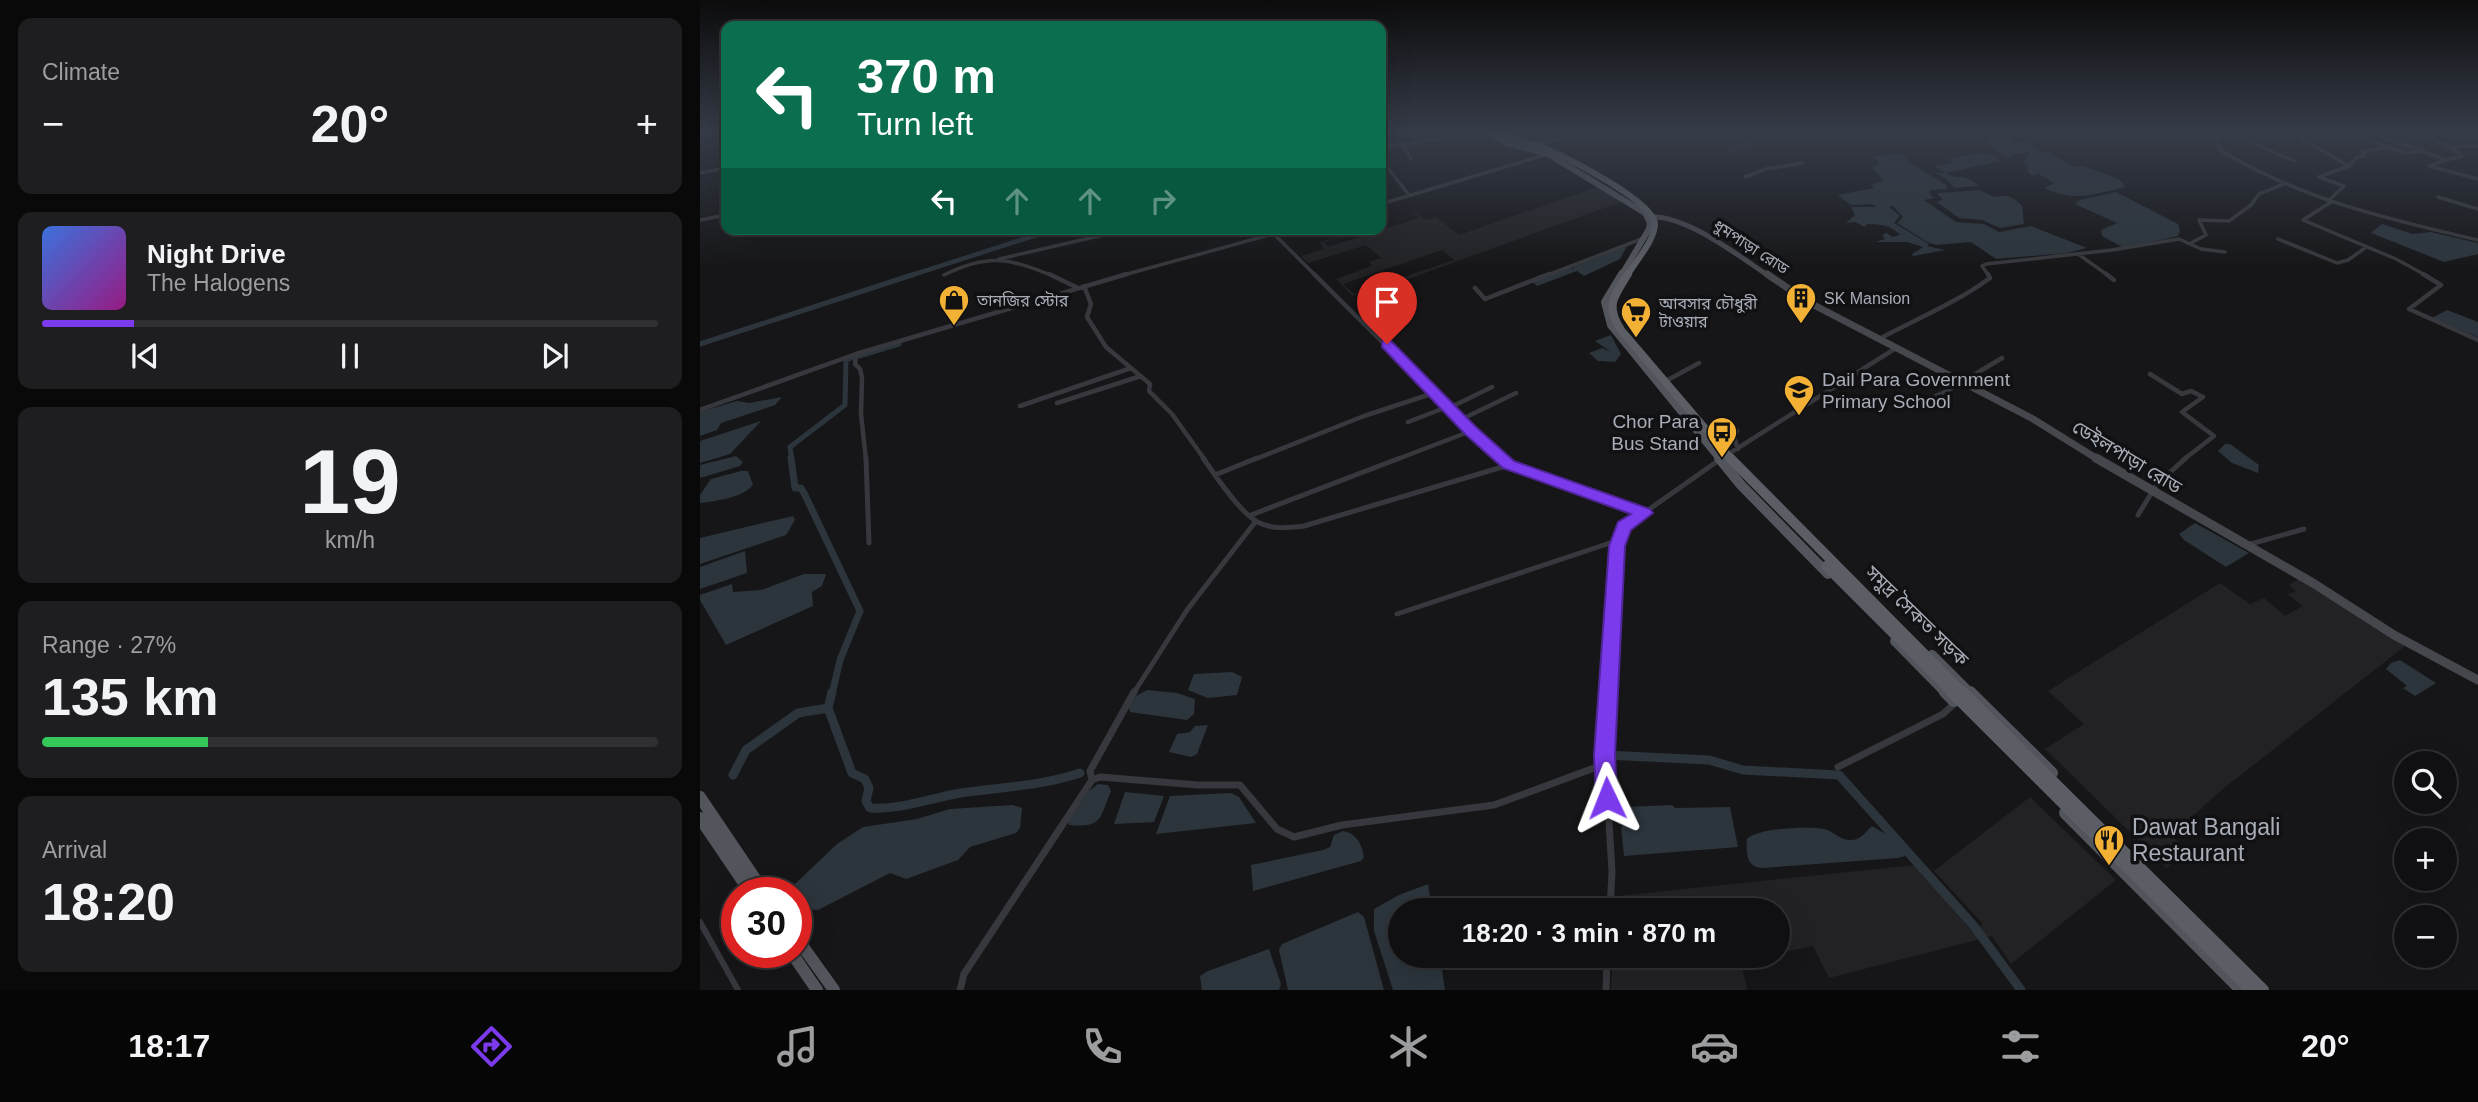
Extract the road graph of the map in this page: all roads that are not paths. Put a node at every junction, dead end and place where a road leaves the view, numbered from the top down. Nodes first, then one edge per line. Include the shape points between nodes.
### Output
1 (1395, 177) edge
2 (1469, 177) edge
3 (1587, 177) edge
4 (1590, 177) edge
5 (1597, 177) edge
6 (1598, 177) edge
7 (2271, 177) edge
8 (2320, 177) edge
9 (2284, 184) junction
10 (1409, 195) junction
11 (2438, 197) dead end
12 (2329, 201) junction
13 (1386, 202) edge
14 (2478, 209) edge
15 (721, 216) edge
16 (1651, 217) junction
17 (700, 220) edge
18 (1104, 235) edge
19 (1269, 235) edge
20 (1274, 235) edge
21 (1648, 239) junction
22 (2278, 239) dead end
23 (2478, 240) edge
24 (2191, 243) junction
25 (2365, 248) junction
26 (2225, 252) dead end
27 (2078, 254) junction
28 (998, 260) junction
29 (944, 275) dead end
30 (2114, 280) dead end
31 (1081, 287) junction
32 (1475, 288) dead end
33 (1879, 340) junction
34 (2478, 340) edge
35 (1896, 348) junction
36 (856, 354) junction
37 (2002, 358) dead end
38 (1699, 363) dead end
39 (1132, 368) junction
40 (2150, 374) dead end
41 (1141, 376) junction
42 (1666, 380) junction
43 (1962, 382) junction
44 (1492, 387) dead end
45 (1434, 393) junction
46 (1516, 393) dead end
47 (1058, 403) dead end
48 (1920, 403) dead end
49 (1020, 406) dead end
50 (1448, 407) junction
51 (700, 410) edge
52 (1460, 420) junction
53 (1408, 422) dead end
54 (1471, 430) junction
55 (1737, 431) dead end
56 (1729, 454) junction
57 (1508, 465) junction
58 (1215, 475) junction
59 (2151, 492) junction
60 (1644, 513) junction
61 (2138, 515) dead end
62 (1253, 518) junction
63 (2304, 529) dead end
64 (1619, 540) junction
65 (869, 543) dead end
66 (2247, 545) junction
67 (1397, 614) dead end
68 (2478, 680) edge
69 (1955, 703) junction
70 (1605, 764) junction
71 (1838, 767) dead end
72 (1092, 780) junction
73 (700, 797) edge
74 (700, 818) edge
75 (740, 877) edge
76 (754, 877) edge
77 (1611, 898) edge
78 (700, 922) edge
79 (812, 959) edge
80 (802, 968) edge
81 (1607, 968) edge
82 (738, 990) edge
83 (817, 990) edge
84 (834, 990) edge
85 (960, 990) edge
86 (1606, 990) edge
87 (2241, 990) edge
88 (2251, 990) edge
89 (2263, 990) edge
90 (2270, 990) edge

1 - 10 street
2 - 10 street
3 - 16 main road
4 - 16 highway, bridge
5 - 89 highway, bridge via 1631,197 1655,223 1612,301 1613,317 1621,330 1778,509
6 - 16 main road via 1637,200
7 - 9 street
8 - 12 street via 2344,186
9 - 12 street
9 - 24 street via 2259,194 2229,221 2199,220 2206,235
10 - 13 street
11 - 14 street
12 - 23 street
12 - 25 street via 2303,220
15 - 17 street
16 - 21 main road via 1657,228
16 - 33 main road, ধুমপাড়া রোড via 1701,231
16 - 88 highway, bridge via 1650,232 1608,302 1617,331 1746,484
18 - 28 street
19 - 31 street
20 - 45 street
21 - 32 street via 1485,299
21 - 42 main road, সমুদ্র সৈকত সড়ক via 1618,292 1614,310 1624,331
21 - 56 main road, সমুদ্র সৈকত সড়ক via 1612,288 1605,302 1607,316 1615,331
22 - 25 street via 2337,262
24 - 26 street
24 - 27 street via 2178,239
25 - 34 street via 2396,259 2441,285 2438,292 2409,309
27 - 30 street
27 - 33 street via 1983,265 1990,278 1972,293
28 - 29 street via 965,265
28 - 31 street
31 - 36 street
31 - 39 street via 1091,304 1087,312 1090,323 1106,347
33 - 35 main road, ডেইলপাড়া রোড
35 - 43 main road, ডেইলপাড়া রোড
35 - 56 street
36 - 51 street
36 - 65 street via 862,377
37 - 43 street
38 - 42 street
39 - 41 street
39 - 49 street
40 - 59 street via 2182,394 2192,391 2202,396 2182,412 2214,436
41 - 47 street
41 - 58 street
42 - 56 main road, সমুদ্র সৈকত সড়ক
43 - 48 street
43 - 59 main road, ডেইলপাড়া রোড via 2033,419
44 - 50 street
45 - 50 street
45 - 58 street
46 - 52 street
50 - 52 street
50 - 53 street
52 - 54 street
54 - 57 street
54 - 62 street
55 - 56 street
56 - 60 street
56 - 69 main road, সমুদ্র সৈকত সড়ক via 1760,505
56 - 90 main road, সমুদ্র সৈকত সড়ক
57 - 60 street
57 - 62 street via 1304,526 1283,529
58 - 62 street
59 - 61 street
59 - 66 main road, ডেইলপাড়া রোড
60 - 64 street via 1624,527
62 - 72 street via 1127,703 1090,771
63 - 66 street
64 - 67 street
64 - 70 street
66 - 68 main road, ডেইলপাড়া রোড via 2394,635
69 - 71 street via 1943,714
69 - 87 main road, সমুদ্র সৈকত সড়ক
70 - 72 street via 1494,805 1342,825 1294,837 1277,829 1240,785
70 - 77 street
72 - 85 street via 964,974
73 - 76 main road
74 - 75 main road
78 - 82 street
79 - 84 main road
80 - 83 main road
81 - 86 street

